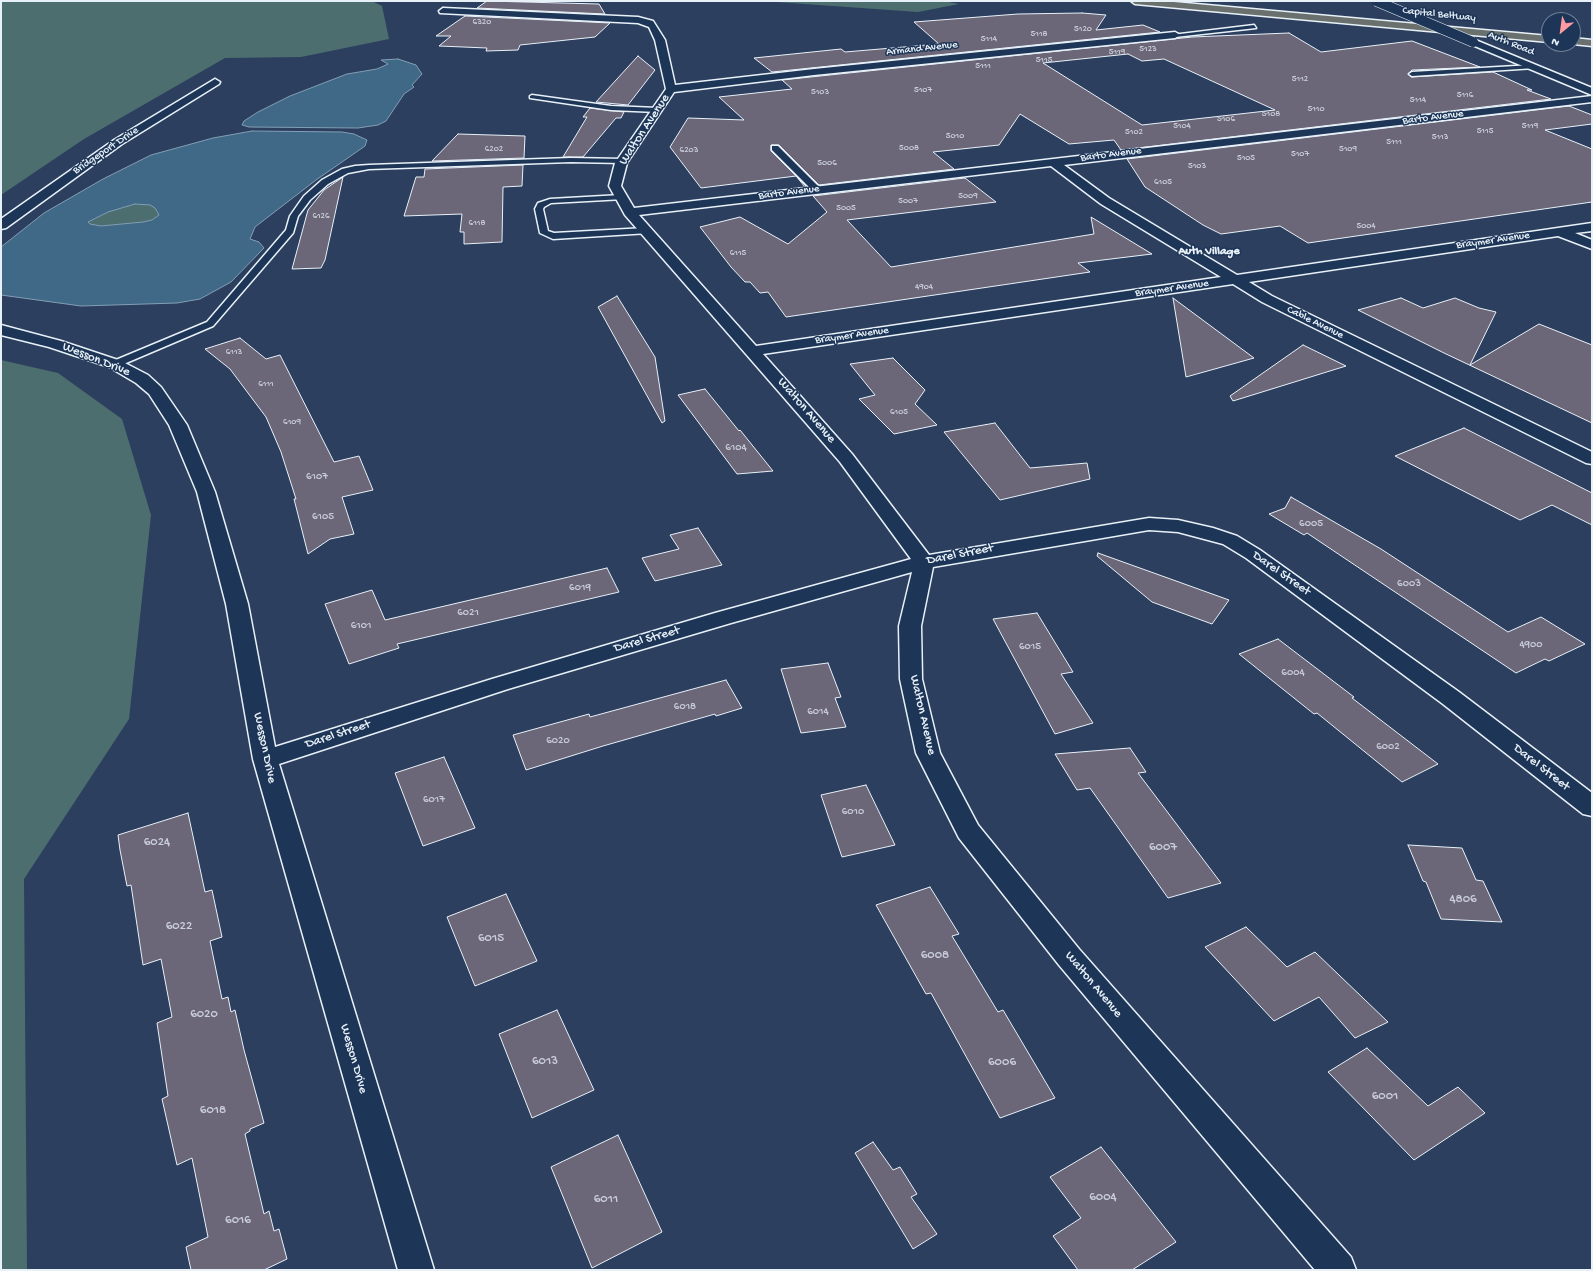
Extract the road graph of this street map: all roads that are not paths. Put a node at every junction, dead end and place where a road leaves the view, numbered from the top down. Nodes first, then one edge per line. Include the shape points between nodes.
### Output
1 (1134, 1) edge
2 (1376, 1) edge
3 (1366, 7) dead end
4 (443, 11) dead end
5 (1428, 12) dead end
6 (1254, 27) dead end
7 (1175, 35) joint
8 (1541, 37) edge
9 (1581, 42) edge
10 (1592, 43) edge
11 (1533, 66) junction
12 (1412, 74) dead end
13 (215, 82) dead end
14 (671, 89) junction
15 (1592, 92) edge
16 (532, 97) dead end
17 (1592, 99) edge
18 (657, 110) junction
19 (775, 148) dead end
20 (623, 161) junction
21 (1053, 162) junction
22 (816, 189) junction
23 (626, 204) junction
24 (1, 225) edge
25 (1592, 227) edge
26 (646, 231) junction
27 (1558, 232) junction
28 (1592, 245) edge
29 (1235, 279) junction
30 (1, 330) edge
31 (752, 351) junction
32 (115, 364) junction
33 (1592, 459) edge
34 (924, 562) junction
35 (265, 759) junction
36 (1592, 807) edge
37 (416, 1270) edge
38 (1338, 1270) edge

1 - 8 highway, Capital Beltway
2 - 11 street, Auth Road, bridge
3 - 5 highway, Capital Beltway
4 - 14 street, Walton Avenue via 610,18 650,23 660,40
6 - 7 lane
7 - 14 street, Armand Avenue
9 - 10 highway
11 - 12 lane
11 - 15 street, Auth Road
13 - 24 street, Bridgeport Drive via 118,142
14 - 18 street, Walton Avenue
16 - 18 lane via 593,106
17 - 21 street, Barto Avenue
18 - 20 street, Walton Avenue
19 - 22 lane
20 - 23 street, Walton Avenue via 615,186
20 - 32 lane via 571,160 369,167 345,171 325,182 307,198 294,216 290,231 210,324
21 - 22 street, Barto Avenue
21 - 29 street, Cable Avenue via 1105,201
22 - 23 street, Barto Avenue
23 - 26 street, Walton Avenue
23 - 26 lane via 550,201 541,205 539,210 544,234 553,236
25 - 27 street, Braymer Avenue
26 - 31 street, Walton Avenue
27 - 28 street
27 - 29 street, Braymer Avenue
29 - 31 street, Braymer Avenue
29 - 33 street, Cable Avenue via 1267,299
30 - 32 street, Wesson Drive via 55,344
31 - 34 street, Walton Avenue via 846,458
32 - 35 street, Wesson Drive via 142,379 155,391 178,425 206,492 237,604
34 - 35 street, Darel Street via 500,684
34 - 36 street, Darel Street via 1149,524 1199,530 1230,540 1309,594 1445,694
34 - 38 street, Walton Avenue via 910,626 911,679 928,753 968,831 1068,957
35 - 37 street, Wesson Drive

